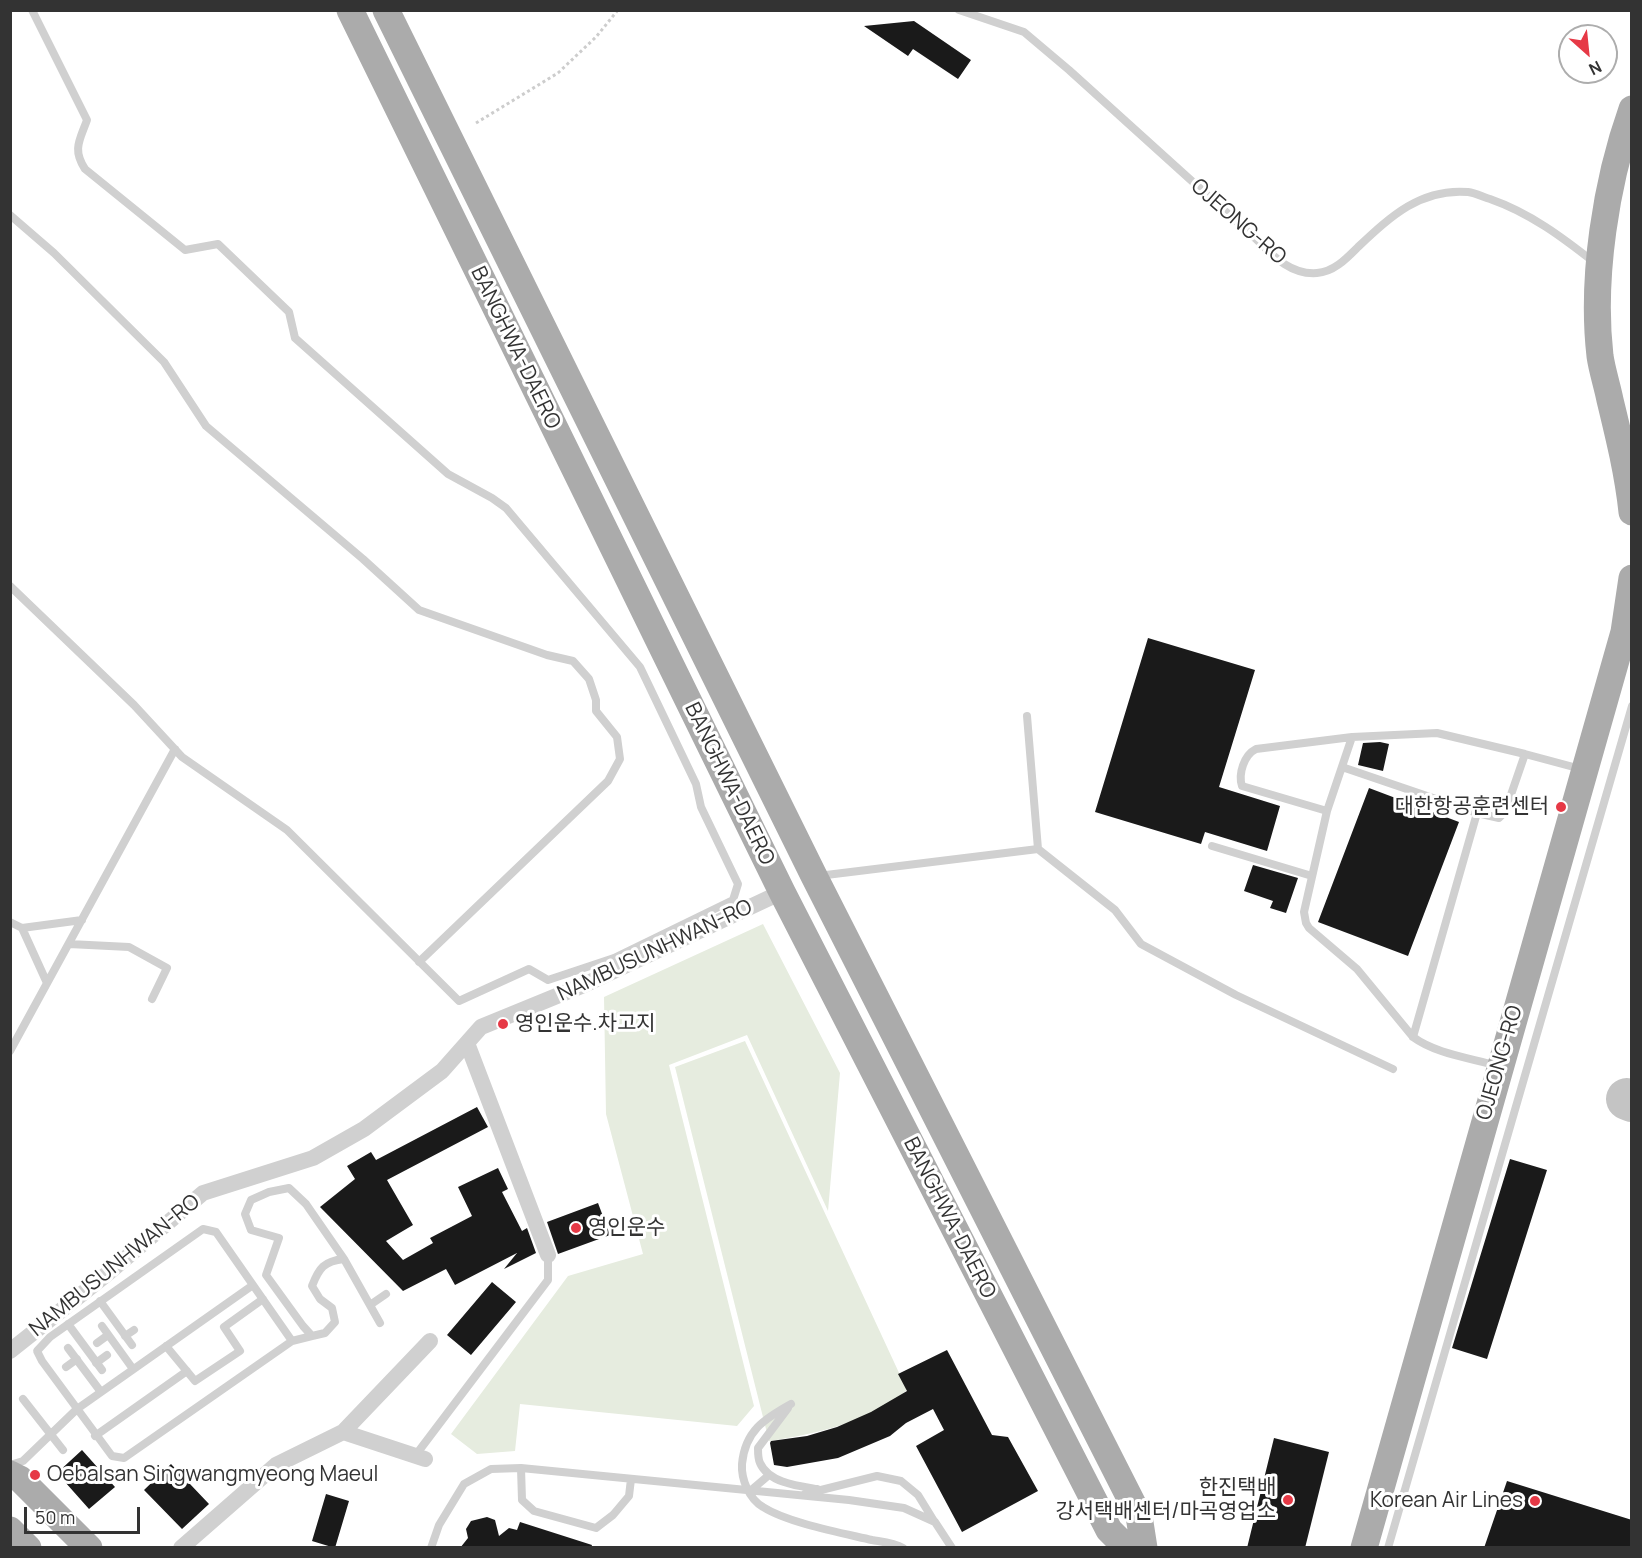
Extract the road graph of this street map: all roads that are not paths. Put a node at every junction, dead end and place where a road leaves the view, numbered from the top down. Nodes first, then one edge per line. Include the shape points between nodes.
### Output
1 (32, 10) edge
2 (350, 10) edge
3 (386, 10) edge
4 (959, 10) edge
5 (1632, 109) edge
6 (10, 215) edge
7 (1600, 267) junction
8 (1632, 512) edge
9 (1632, 578) edge
10 (10, 586) edge
11 (1632, 706) edge
12 (1027, 716) dead end
13 (1352, 737) junction
14 (175, 749) junction
15 (1525, 754) junction
16 (1342, 767) junction
17 (1584, 770) junction
18 (1328, 811) junction
19 (1478, 813) junction
20 (1212, 846) dead end
21 (1038, 849) junction
22 (814, 876) junction
23 (1311, 876) junction
24 (782, 892) junction
25 (82, 920) junction
26 (10, 922) edge
27 (22, 928) junction
28 (69, 944) junction
29 (418, 962) junction
30 (47, 983) junction
31 (152, 999) dead end
32 (1413, 1037) junction
33 (467, 1043) junction
34 (10, 1051) edge
35 (1499, 1066) junction
36 (1393, 1069) dead end
37 (548, 1255) joint
38 (344, 1259) junction
39 (253, 1285) junction
40 (386, 1294) dead end
41 (263, 1299) junction
42 (100, 1302) junction
43 (370, 1305) junction
44 (380, 1323) dead end
45 (68, 1324) junction
46 (102, 1326) dead end
47 (134, 1330) dead end
48 (108, 1335) junction
49 (125, 1336) junction
50 (312, 1336) junction
51 (291, 1341) junction
52 (430, 1341) dead end
53 (97, 1343) dead end
54 (132, 1345) dead end
55 (166, 1346) junction
56 (68, 1348) dead end
57 (10, 1351) edge
58 (107, 1354) dead end
59 (77, 1359) junction
60 (66, 1367) dead end
61 (133, 1369) junction
62 (187, 1371) junction
63 (101, 1392) junction
64 (22, 1399) dead end
65 (77, 1409) junction
66 (342, 1432) junction
67 (49, 1434) junction
68 (95, 1436) junction
69 (63, 1450) dead end
70 (420, 1457) joint
71 (10, 1465) edge
72 (521, 1468) junction
73 (10, 1474) edge
74 (769, 1475) junction
75 (630, 1479) junction
76 (10, 1488) edge
77 (820, 1490) junction
78 (749, 1492) junction
79 (797, 1496) junction
80 (935, 1522) junction
81 (10, 1530) edge
82 (10, 1538) edge
83 (19, 1548) edge
84 (28, 1548) edge
85 (65, 1548) edge
86 (88, 1548) edge
87 (182, 1548) edge
88 (431, 1548) edge
89 (903, 1548) edge
90 (952, 1548) edge
91 (1127, 1548) edge
92 (1144, 1548) edge
93 (1364, 1548) edge
94 (1388, 1548) edge

1 - 29 lane via 87,120 76,148 85,169 185,250 218,244 289,312 295,338 448,474 506,508 640,667 738,884 732,900 614,958 548,980 529,969 459,1001
2 - 24 main road, BANGHWA-DAERO
3 - 22 main road, BANGHWA-DAERO
4 - 7 lane, OJEONG-RO via 1024,32 1277,260 1296,270 1318,273 1341,264 1410,203 1440,193 1470,192 1533,218
5 - 7 main road via 1615,165
6 - 29 lane via 164,362 206,426 419,610 573,661 589,679 596,711 617,737 620,759 608,781
7 - 8 main road via 1596,303 1600,357 1629,481
9 - 17 main road, OJEONG-RO via 1624,632
10 - 14 lane
11 - 94 lane
12 - 21 lane
13 - 15 lane via 1437,733
13 - 16 lane
13 - 18 lane via 1256,749 1246,760 1240,778 1245,788
14 - 25 lane
14 - 29 lane via 287,830
15 - 17 lane
15 - 19 lane via 1503,816
16 - 18 lane
16 - 19 lane
17 - 35 main road, OJEONG-RO
18 - 23 lane
19 - 32 lane
20 - 23 lane
21 - 22 lane
21 - 36 lane via 1115,910 1141,944 1236,995
22 - 92 main road, BANGHWA-DAERO via 1139,1516
23 - 32 lane via 1304,912 1306,923 1357,969
24 - 33 street, NAMBUSUNHWAN-RO via 586,984 481,1027
24 - 91 main road, BANGHWA-DAERO via 1109,1530
25 - 27 lane
25 - 28 lane
26 - 27 lane
27 - 30 lane
28 - 30 lane
28 - 31 lane via 129,947 167,968
30 - 34 lane
32 - 35 lane via 1433,1048
33 - 37 street
33 - 57 street, NAMBUSUNHWAN-RO via 442,1071 364,1130 313,1158 203,1193
35 - 93 main road, OJEONG-RO
37 - 70 lane via 548,1280
38 - 43 lane
38 - 50 lane via 331,1260 317,1271 312,1286 332,1308 335,1322 325,1333
38 - 50 lane via 306,1204 289,1188 251,1200 245,1214 251,1230 279,1238 266,1275
39 - 41 lane
39 - 42 lane via 216,1232 203,1229
39 - 55 lane
40 - 43 lane
41 - 51 lane
41 - 62 lane via 224,1327 240,1351 195,1381
42 - 45 lane
42 - 49 lane
43 - 44 lane
45 - 58 lane via 99,1367
45 - 65 lane via 37,1351
46 - 48 lane
47 - 49 lane
48 - 53 lane
48 - 61 lane
49 - 54 lane
50 - 51 lane
51 - 68 lane via 124,1458 112,1456
52 - 66 street
55 - 61 lane
55 - 62 lane
56 - 59 lane
59 - 60 lane
59 - 63 lane
61 - 63 lane
62 - 68 lane
63 - 65 lane
64 - 67 lane
65 - 67 lane
65 - 68 lane
66 - 70 street
66 - 87 street via 276,1465
67 - 69 lane
67 - 71 lane via 22,1461
72 - 75 lane
72 - 75 lane via 522,1500 534,1511 596,1528 629,1496
72 - 88 lane via 492,1469 464,1484
73 - 86 main road via 20,1479
74 - 77 lane via 788,1484
74 - 78 lane
74 - 78 lane via 759,1463 758,1448 791,1404 769,1416 750,1434 744,1447 742,1474
75 - 78 lane
76 - 85 main road
77 - 79 lane
77 - 80 lane via 877,1476 901,1481 918,1495
78 - 79 lane
78 - 89 lane via 761,1507 786,1517
79 - 80 lane via 904,1508
80 - 90 lane
81 - 84 main road
82 - 83 main road

